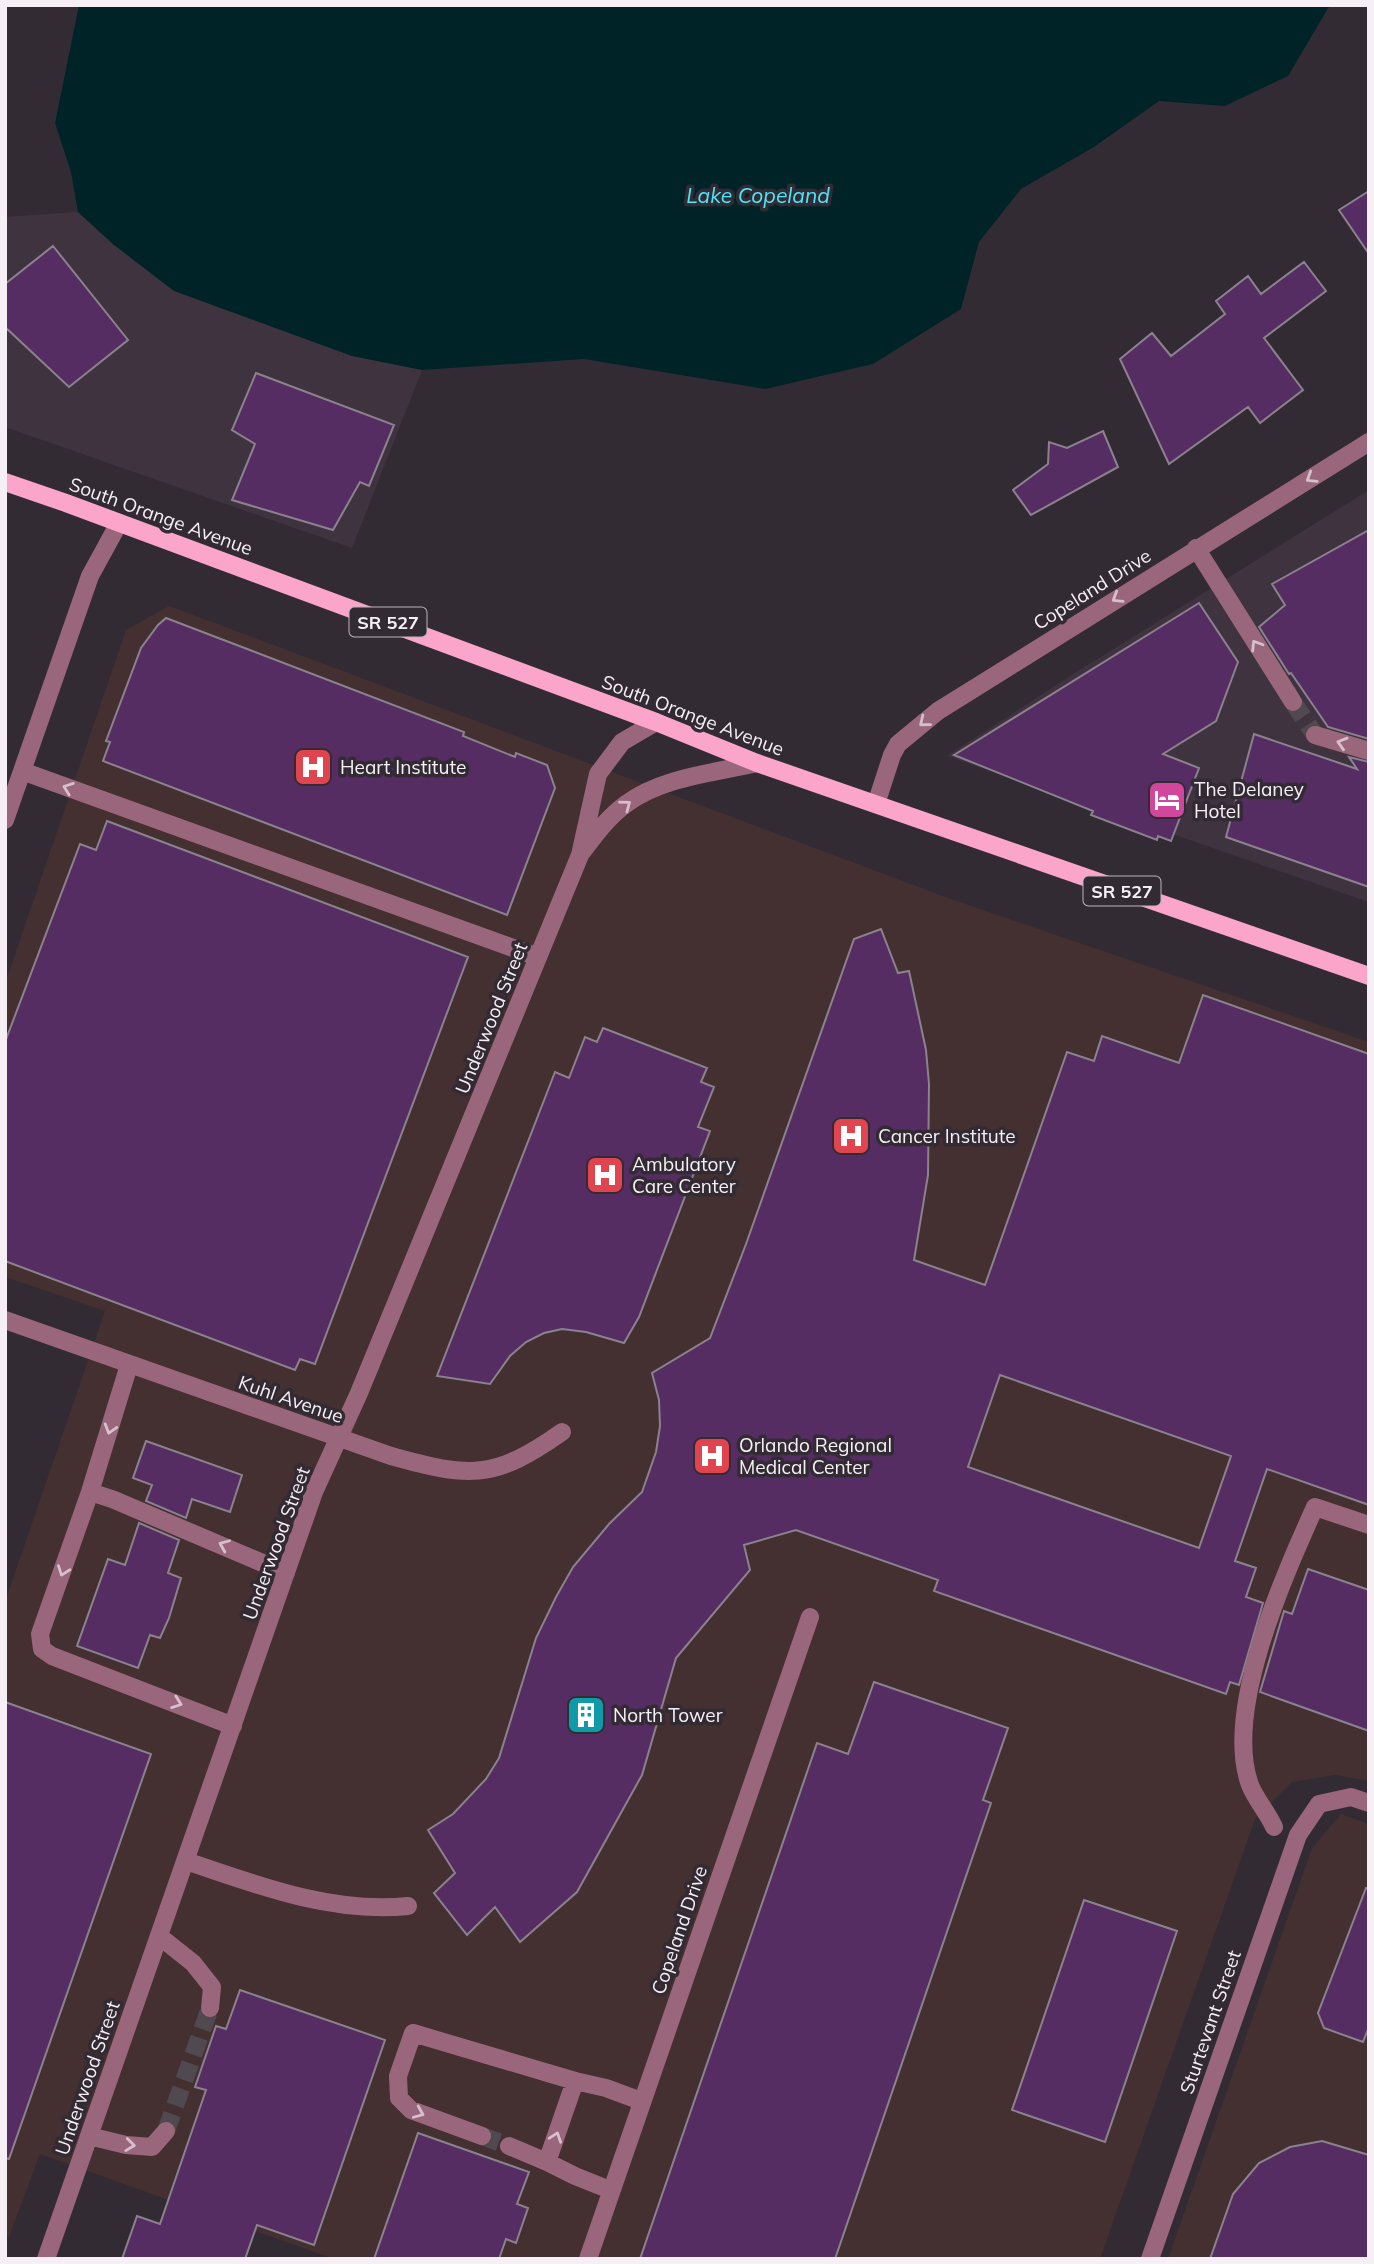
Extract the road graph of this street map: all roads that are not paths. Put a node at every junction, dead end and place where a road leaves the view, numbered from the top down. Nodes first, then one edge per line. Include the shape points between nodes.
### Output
1 (1369, 442) edge
2 (5, 482) edge
3 (119, 523) junction
4 (1196, 548) junction
5 (1293, 702) tunnel mouth
6 (656, 722) junction
7 (1315, 735) tunnel mouth
8 (1369, 751) edge
9 (757, 763) junction
10 (16, 774) edge
11 (876, 804) junction
12 (5, 820) edge
13 (580, 855) junction
14 (538, 957) junction
15 (1369, 976) edge
16 (5, 1320) edge
17 (129, 1365) junction
18 (562, 1432) dead end
19 (339, 1438) junction
20 (90, 1492) junction
21 (1369, 1525) edge
22 (286, 1573) junction
23 (810, 1616) dead end
24 (233, 1726) junction
25 (1369, 1803) edge
26 (1274, 1827) dead end
27 (186, 1861) junction
28 (408, 1906) dead end
29 (159, 1936) junction
30 (210, 2008) tunnel mouth
31 (575, 2081) junction
32 (641, 2101) junction
33 (166, 2132) tunnel mouth
34 (89, 2136) junction
35 (482, 2136) tunnel mouth
36 (509, 2146) tunnel mouth
37 (547, 2162) junction
38 (610, 2190) junction
39 (46, 2259) edge
40 (588, 2259) edge
41 (1150, 2259) edge

1 -> 4 street, Copeland Drive
2 - 3 main road, South Orange Avenue / SR 527
3 - 6 main road, South Orange Avenue / SR 527
3 - 10 street via 90,576
5 -> 4 street
4 -> 11 street, Copeland Drive via 919,725 892,755
6 - 9 main road, South Orange Avenue / SR 527
6 - 13 street, Underwood Street via 622,742 598,774
8 -> 7 street
9 - 11 main road, South Orange Avenue / SR 527
13 -> 9 street, Underwood Street via 608,820 646,792
10 - 12 street
14 -> 10 street via 113,804
11 - 15 main road, South Orange Avenue / SR 527
13 - 14 street, Underwood Street
14 - 19 street, Underwood Street
16 - 17 street, Kuhl Avenue
17 - 19 street, Kuhl Avenue
17 -> 20 street
18 - 19 street, Kuhl Avenue via 532,1453 486,1471 428,1466
19 - 22 street, Underwood Street via 314,1492
22 -> 20 street
20 -> 24 street via 40,1634 42,1649
21 - 26 street via 1315,1507 1278,1590 1249,1688 1243,1748 1251,1786
22 - 24 street, Underwood Street
23 - 32 street, Copeland Drive
24 - 27 street, Underwood Street
25 - 41 street, Sturtevant Street via 1351,1797 1319,1804 1298,1835
27 - 28 street via 330,1902 379,1909
27 - 29 street, Underwood Street
29 - 30 street via 193,1963 212,1987
29 - 34 street, Underwood Street
31 - 32 street
31 -> 35 street via 413,2033 398,2076 399,2098 411,2110
37 -> 31 street
32 - 38 street, Copeland Drive
34 -> 33 street via 152,2147
34 - 39 street, Underwood Street
36 - 37 street
37 - 38 street
38 - 40 street, Copeland Drive

